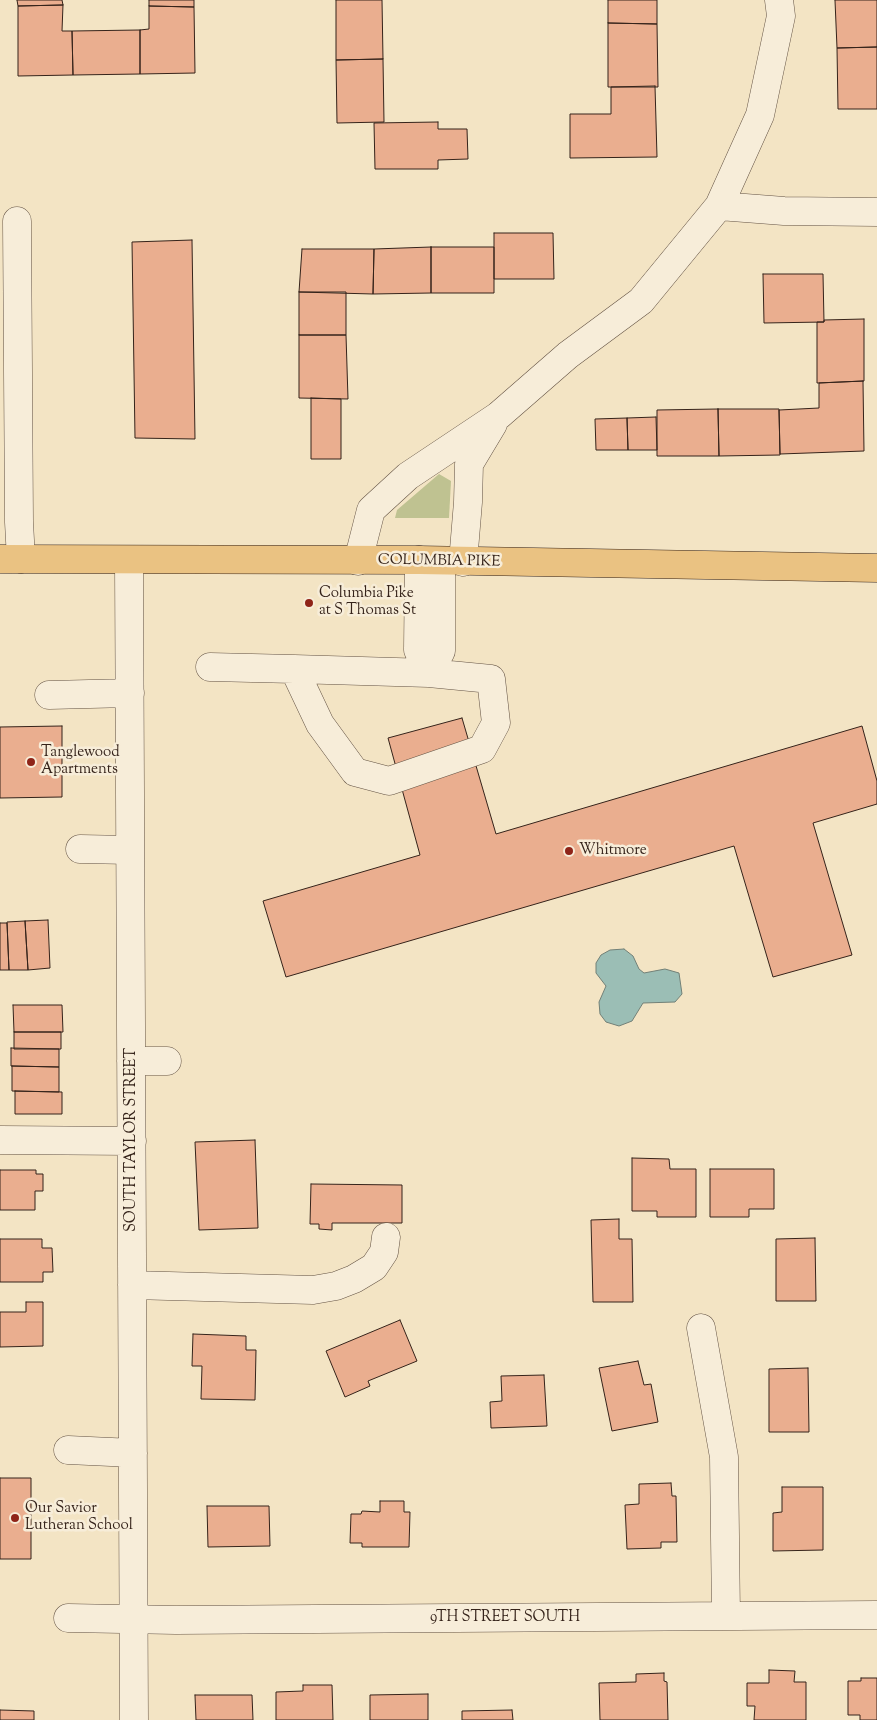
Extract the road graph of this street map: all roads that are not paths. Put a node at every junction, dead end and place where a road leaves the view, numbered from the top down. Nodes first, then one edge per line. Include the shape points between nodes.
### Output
1 (779, 0) edge
2 (719, 206) junction
3 (877, 212) edge
4 (17, 221) dead end
5 (498, 416) junction
6 (10, 559) edge
7 (129, 560) junction
8 (358, 561) junction
9 (441, 561) junction
10 (877, 568) edge
11 (210, 667) dead end
12 (294, 669) junction
13 (429, 673) junction
14 (130, 693) junction
15 (49, 695) dead end
16 (80, 849) dead end
17 (130, 850) junction
18 (131, 1061) junction
19 (168, 1061) dead end
20 (0, 1140) edge
21 (132, 1141) junction
22 (386, 1237) dead end
23 (132, 1285) junction
24 (701, 1328) dead end
25 (68, 1450) dead end
26 (133, 1454) junction
27 (877, 1615) edge
28 (726, 1616) junction
29 (68, 1618) dead end
30 (134, 1620) junction
31 (134, 1720) edge

1 - 2 street via 781,16 760,115
2 - 3 street
2 - 5 street via 641,300 568,355
4 - 6 street via 18,512
5 - 8 street via 408,476 371,510
5 - 9 street via 469,464 468,502
6 - 7 main road, COLUMBIA PIKE
7 - 8 main road, COLUMBIA PIKE
7 - 14 street, SOUTH TAYLOR STREET
8 - 9 main road, COLUMBIA PIKE
9 - 10 main road, COLUMBIA PIKE
9 - 13 street via 418,650
11 - 12 street
12 - 13 street
12 - 13 street via 320,724 355,772 389,781 482,749 496,723 492,679
14 - 15 street
14 - 17 street, SOUTH TAYLOR STREET
16 - 17 street
17 - 18 street, SOUTH TAYLOR STREET
18 - 19 street
18 - 21 street, SOUTH TAYLOR STREET
20 - 21 street
21 - 23 street, SOUTH TAYLOR STREET
22 - 23 street via 384,1252 374,1267 336,1286 313,1290
23 - 26 street, SOUTH TAYLOR STREET
24 - 28 street via 724,1457
25 - 26 street
26 - 30 street, SOUTH TAYLOR STREET
27 - 28 street, 9TH STREET SOUTH
28 - 30 street, 9TH STREET SOUTH
29 - 30 street, 9TH STREET SOUTH
30 - 31 street, SOUTH TAYLOR STREET

